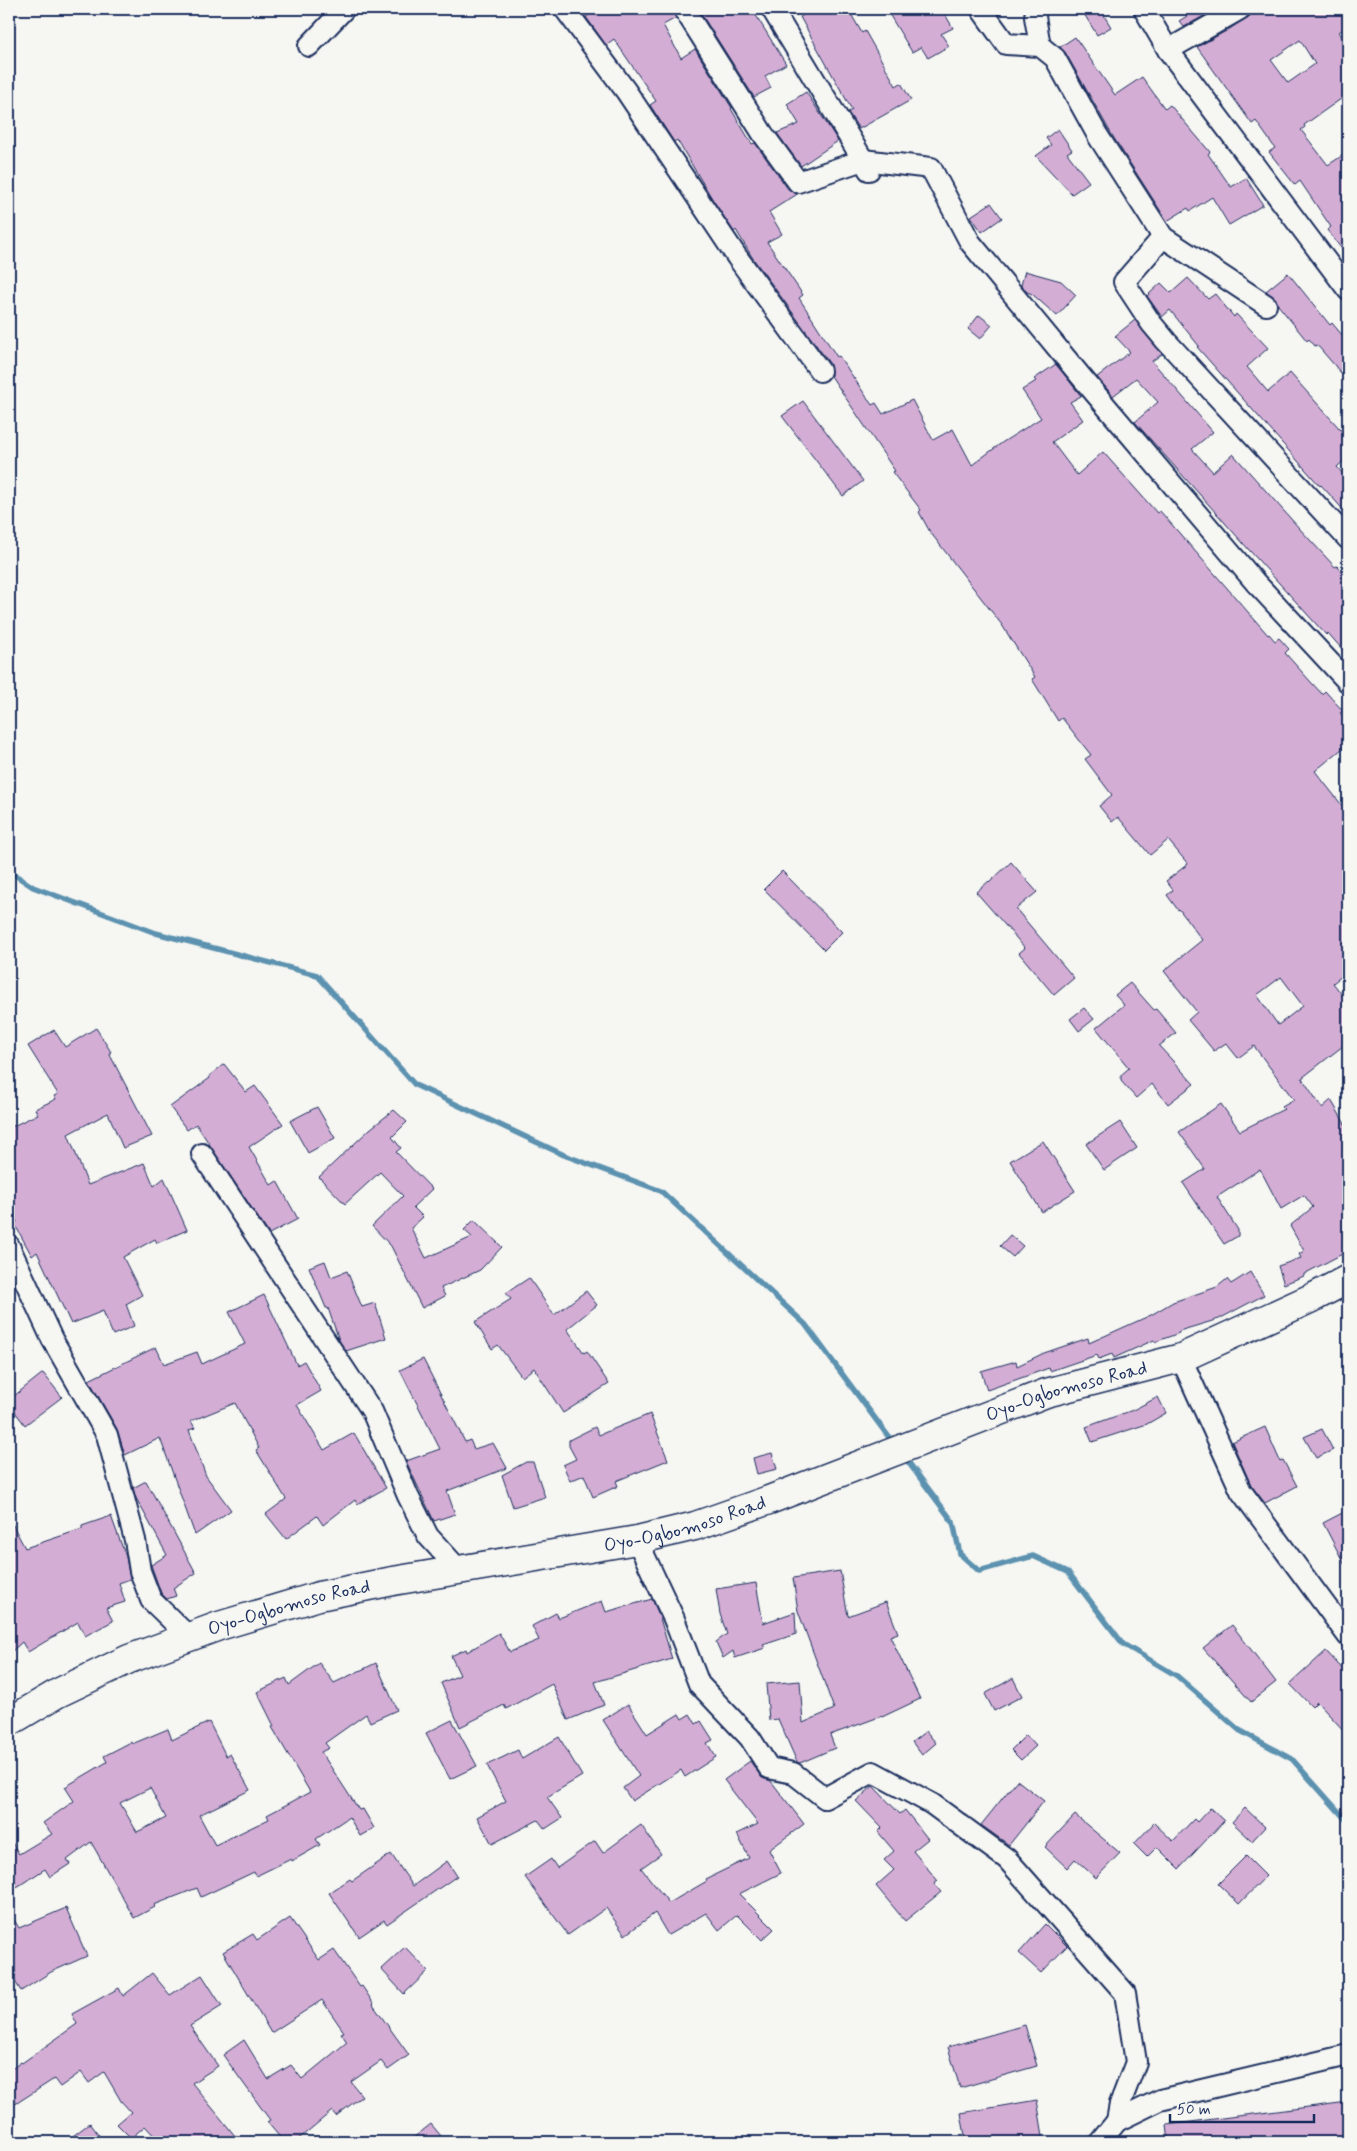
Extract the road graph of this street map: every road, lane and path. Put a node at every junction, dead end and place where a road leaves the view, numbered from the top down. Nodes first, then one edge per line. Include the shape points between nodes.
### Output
1 (344, 9) edge
2 (565, 9) edge
3 (684, 9) edge
4 (772, 9) edge
5 (981, 9) edge
6 (1144, 9) edge
7 (1240, 9) edge
8 (1039, 12) edge
9 (309, 46) dead end
10 (1040, 46) junction
11 (1168, 50) junction
12 (867, 167) junction
13 (1163, 236) junction
14 (1348, 290) edge
15 (1266, 305) dead end
16 (820, 371) dead end
17 (1348, 539) edge
18 (1348, 682) edge
19 (202, 1154) dead end
20 (9, 1246) edge
21 (1348, 1279) edge
22 (1181, 1358) junction
23 (637, 1540) junction
24 (459, 1570) junction
25 (1348, 1636) edge
26 (189, 1637) junction
27 (9, 1722) edge
28 (1348, 2055) edge
29 (1117, 2121) junction
30 (1100, 2142) edge

1 - 9 street
2 - 16 street via 626,91
3 - 12 street via 763,134 798,182
4 - 12 street
5 - 10 street via 1006,44
6 - 11 street
7 - 11 street
8 - 10 street
10 - 13 street via 1055,58 1098,136
11 - 14 street
12 - 18 street via 931,168 970,242 1255,582
13 - 15 street
13 - 17 street via 1124,282 1166,341
19 - 24 street via 372,1411 428,1536
20 - 26 street via 52,1339 107,1435 140,1572 151,1600
21 - 22 highway, Oyo-Ogbomoso Road
22 - 23 highway, Oyo-Ogbomoso Road via 1046,1393 769,1500 695,1526
22 - 25 street via 1242,1491
23 - 24 highway, Oyo-Ogbomoso Road
23 - 29 street via 674,1619 699,1684 750,1738 769,1768 793,1773 825,1798 873,1772 932,1804 1006,1860 1126,1993 1136,2062
24 - 26 highway, Oyo-Ogbomoso Road via 319,1596
26 - 27 highway, Oyo-Ogbomoso Road via 129,1659 58,1693
28 - 29 street via 1160,2100
29 - 30 street

